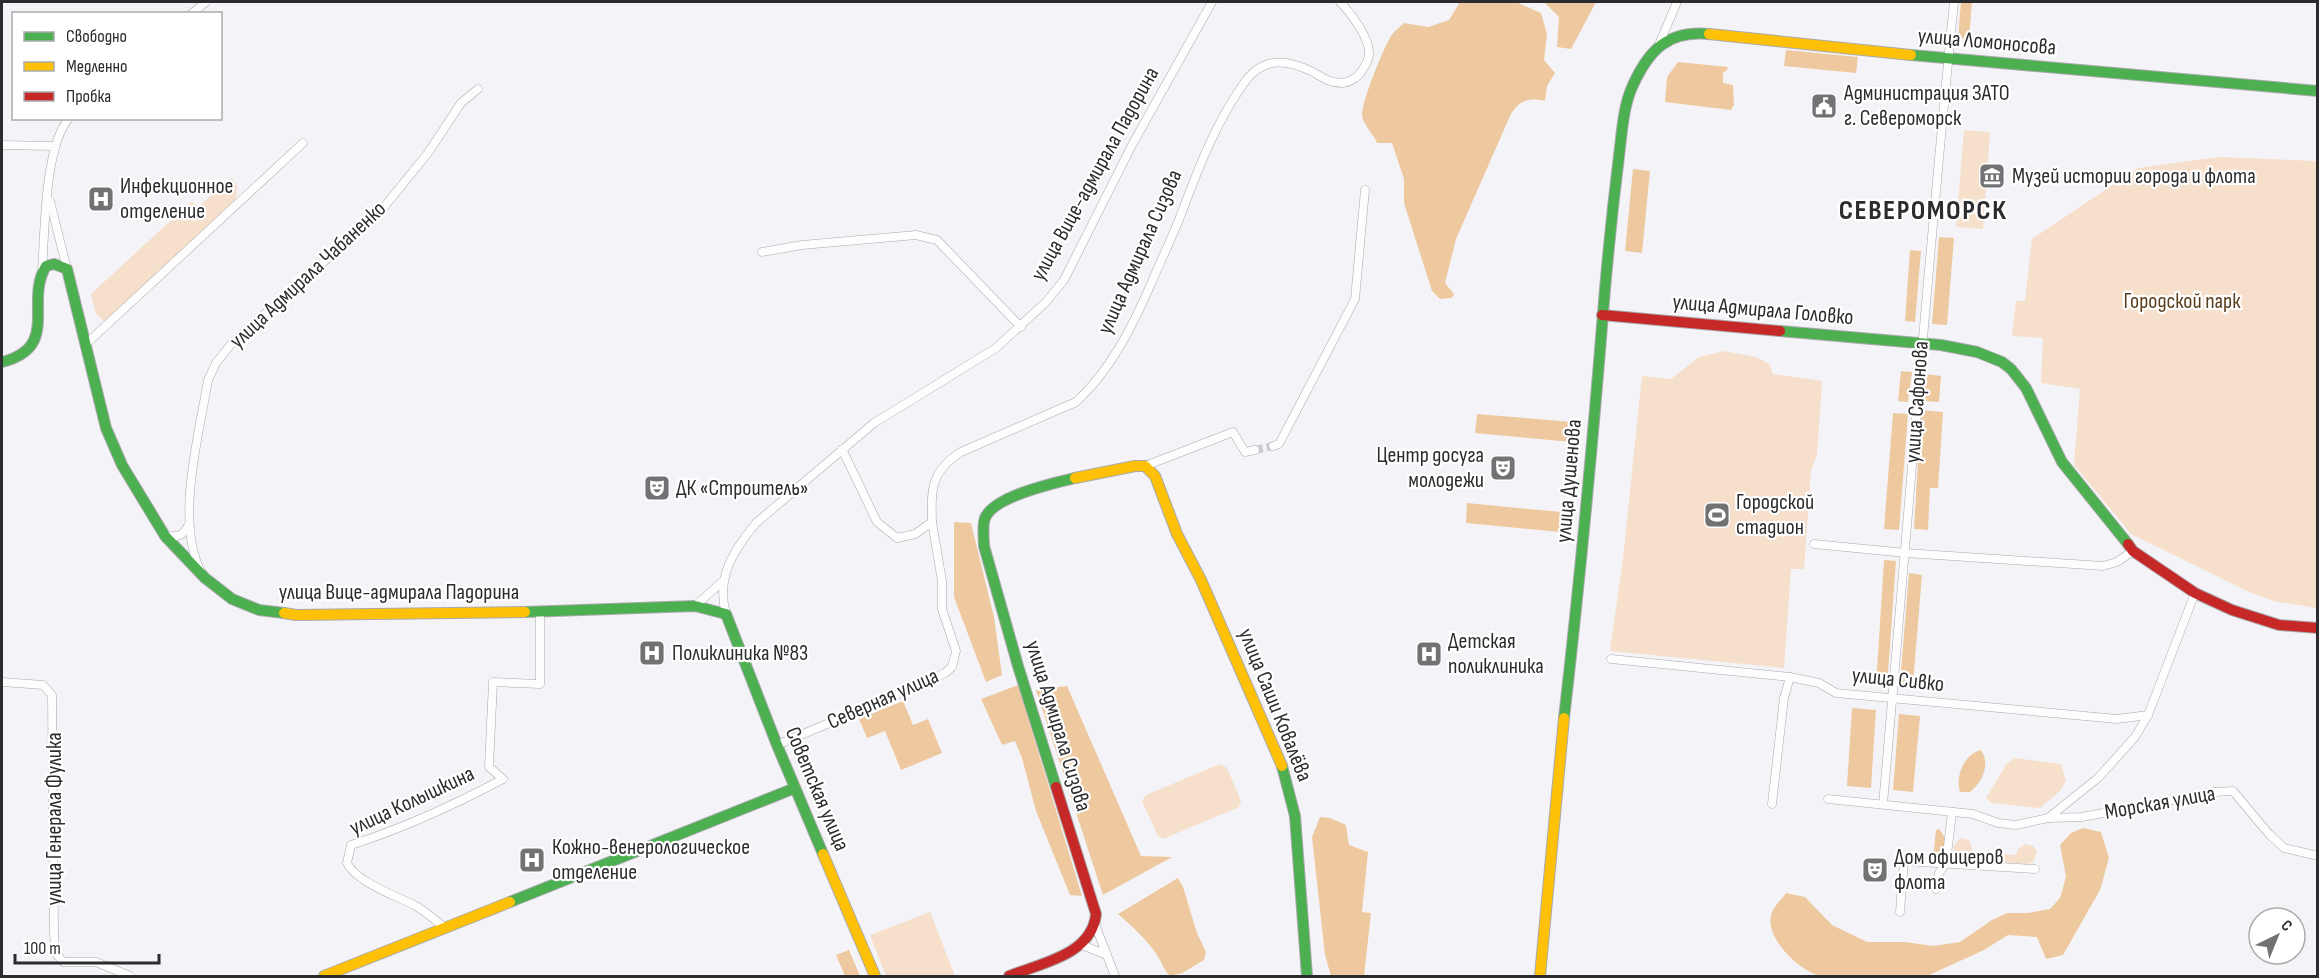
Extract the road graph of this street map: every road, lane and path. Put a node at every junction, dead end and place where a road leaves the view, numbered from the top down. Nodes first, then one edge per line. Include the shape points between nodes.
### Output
1 (206, 2) edge
2 (1212, 2) edge
3 (1340, 2) edge
4 (1677, 2) edge
5 (1954, 2) edge
6 (194, 12) edge
7 (1658, 47) junction
8 (1948, 59) junction
9 (478, 90) dead end
10 (2318, 91) edge
11 (68, 120) edge
12 (303, 143) dead end
13 (2, 145) edge
14 (54, 146) junction
15 (1365, 190) dead end
16 (48, 195) junction
17 (762, 252) dead end
18 (67, 269) junction
19 (42, 272) junction
20 (1602, 315) junction
21 (1021, 327) junction
22 (86, 344) junction
23 (1921, 344) junction
24 (2, 362) edge
25 (1272, 446) tunnel mouth
26 (842, 449) junction
27 (1255, 450) dead end
28 (1145, 466) junction
29 (190, 522) junction
30 (932, 522) junction
31 (165, 536) junction
32 (1814, 544) dead end
33 (2133, 551) junction
34 (1906, 553) junction
35 (205, 578) junction
36 (723, 581) junction
37 (2195, 593) junction
38 (694, 606) junction
39 (540, 612) junction
40 (726, 614) junction
41 (2318, 628) edge
42 (1611, 659) dead end
43 (1790, 677) junction
44 (2, 682) edge
45 (1893, 698) junction
46 (2148, 715) junction
47 (777, 745) junction
48 (795, 788) junction
49 (1828, 799) dead end
50 (1772, 804) dead end
51 (1883, 804) junction
52 (1952, 812) junction
53 (2048, 818) junction
54 (2318, 856) edge
55 (1946, 863) junction
56 (2035, 869) dead end
57 (1936, 889) dead end
58 (1900, 912) dead end
59 (444, 927) junction
60 (1096, 927) junction
61 (1082, 945) junction
62 (1107, 955) junction
63 (130, 976) edge
64 (324, 976) edge
65 (875, 976) edge
66 (1009, 976) edge
67 (1115, 976) edge
68 (1307, 976) edge
69 (1540, 976) edge

1 - 6 street
2 - 21 street, улица Вице-адмирала Падорина via 1132,145 1064,280
3 - 30 street, улица Адмирала Сизова via 1370,50 1359,75 1346,83 1332,83 1292,63 1270,62 1245,81 1198,168 1132,327 1112,360 1076,402 950,460 933,484
4 - 7 street, улица Душенова
5 - 8 street, улица Сафонова
7 - 8 street, улица Ломоносова via 1678,35 1701,33
7 - 20 street, улица Душенова via 1643,64 1632,87 1623,126
8 - 10 street, улица Ломоносова
8 - 23 street, улица Сафонова
9 - 29 street, улица Адмирала Чабаненко via 461,104 380,212 232,343 216,363 208,380 192,481
11 - 14 street
12 - 22 street
13 - 14 street
14 - 16 street
15 - 25 street via 1355,299 1279,444
16 - 18 street
16 - 19 street
17 - 21 street via 916,235 937,240
18 - 19 street via 57,262
18 - 22 street, улица Вице-адмирала Падорина
19 - 24 street via 37,334 22,354
20 - 23 street, улица Адмирала Головко
20 - 69 street, улица Душенова via 1585,533
21 - 26 street, улица Вице-адмирала Падорина via 988,353 874,423
22 - 31 street, улица Вице-адмирала Падорина via 106,428 122,465
23 - 33 street via 1977,352 2011,369 2026,387 2062,462
23 - 34 street, улица Сафонова
26 - 30 street via 877,522 890,534 897,538 915,534
26 - 36 street, улица Вице-адмирала Падорина via 756,523 745,536
27 - 28 street, улица Адмирала Сизова via 1245,452 1233,432
28 - 60 street, улица Адмирала Сизова via 1123,467 1022,494 1000,503 987,514 983,525 984,546 1096,914
28 - 68 street, улица Саши Ковалёва via 1155,476 1177,534 1284,770 1295,816
29 - 31 street via 178,537
29 - 35 street, улица Адмирала Чабаненко via 193,547
30 - 47 street, Северная улица via 942,581 942,609 956,651 952,667
31 - 35 street, улица Вице-адмирала Падорина
32 - 34 street
33 - 34 street via 2103,566
33 - 37 street
34 - 45 street, улица Сафонова
35 - 39 street, улица Вице-адмирала Падорина via 232,599 259,610 296,615
36 - 38 street, улица Вице-адмирала Падорина
36 - 40 street, улица Вице-адмирала Падорина via 721,597
37 - 41 street via 2279,625
37 - 46 street
38 - 39 street, улица Вице-адмирала Падорина
38 - 40 street, улица Вице-адмирала Падорина
39 - 59 street, улица Колышкина via 540,684 493,682 489,767 503,779 451,806 351,845 347,863 355,873 414,905
40 - 47 street, Советская улица
42 - 43 street, улица Сивко
43 - 45 street, улица Сивко via 1819,683 1836,693
43 - 50 street
44 - 63 street, улица Генерала Фулика via 43,685 52,695 57,955 63,962 96,962
45 - 46 street, улица Сивко via 2117,719
45 - 51 street, улица Сафонова
46 - 53 street via 2135,737 2098,778
47 - 48 street, Советская улица
48 - 59 street
48 - 65 street, Советская улица
49 - 51 street
51 - 52 street
52 - 53 street via 2016,825
52 - 55 street
53 - 54 street, Морская улица via 2082,817 2234,791 2284,848
55 - 56 street
55 - 57 street
55 - 58 street via 1904,861
59 - 64 street
60 - 61 street
60 - 62 street
61 - 62 street
61 - 66 street
62 - 67 street

